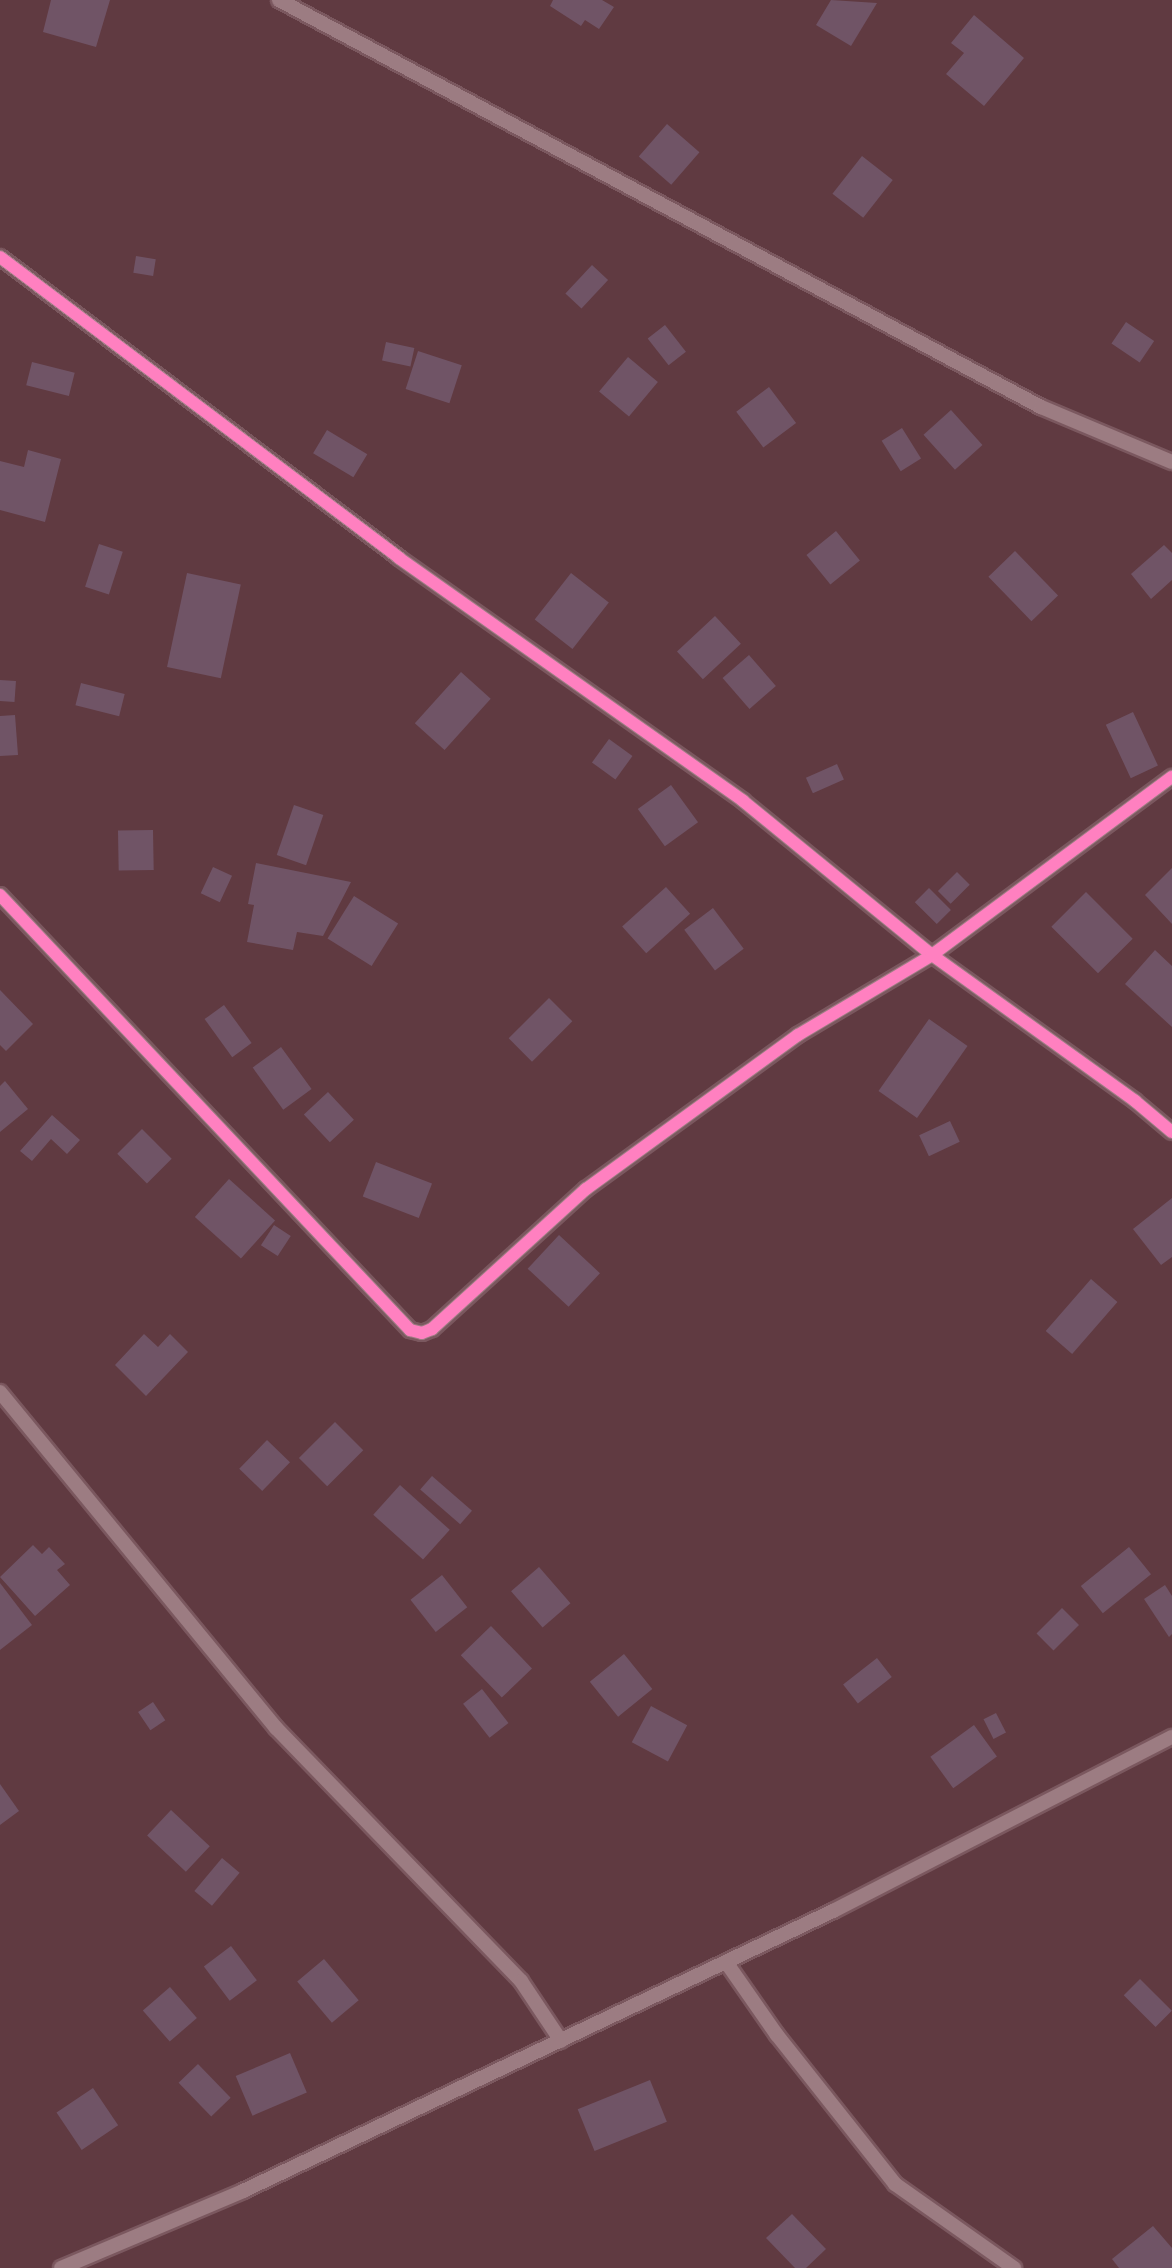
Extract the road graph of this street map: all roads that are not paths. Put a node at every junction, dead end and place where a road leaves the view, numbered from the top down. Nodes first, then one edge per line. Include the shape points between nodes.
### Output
1 (279, 0) edge
2 (0, 257) edge
3 (1172, 462) edge
4 (1172, 777) edge
5 (0, 895) edge
6 (932, 955) junction
7 (1172, 1132) edge
8 (0, 1392) edge
9 (1172, 1737) edge
10 (726, 1962) junction
11 (561, 2041) junction
12 (61, 2268) edge
13 (1014, 2268) edge

1 - 3 street via 1041,407
2 - 6 street via 399,558 743,801
4 - 6 street
5 - 6 street via 410,1330 422,1333 586,1189 798,1035
6 - 7 street
8 - 11 street via 276,1728 521,1981
9 - 10 street
10 - 11 street
10 - 13 street via 895,2184
11 - 12 street via 243,2191

